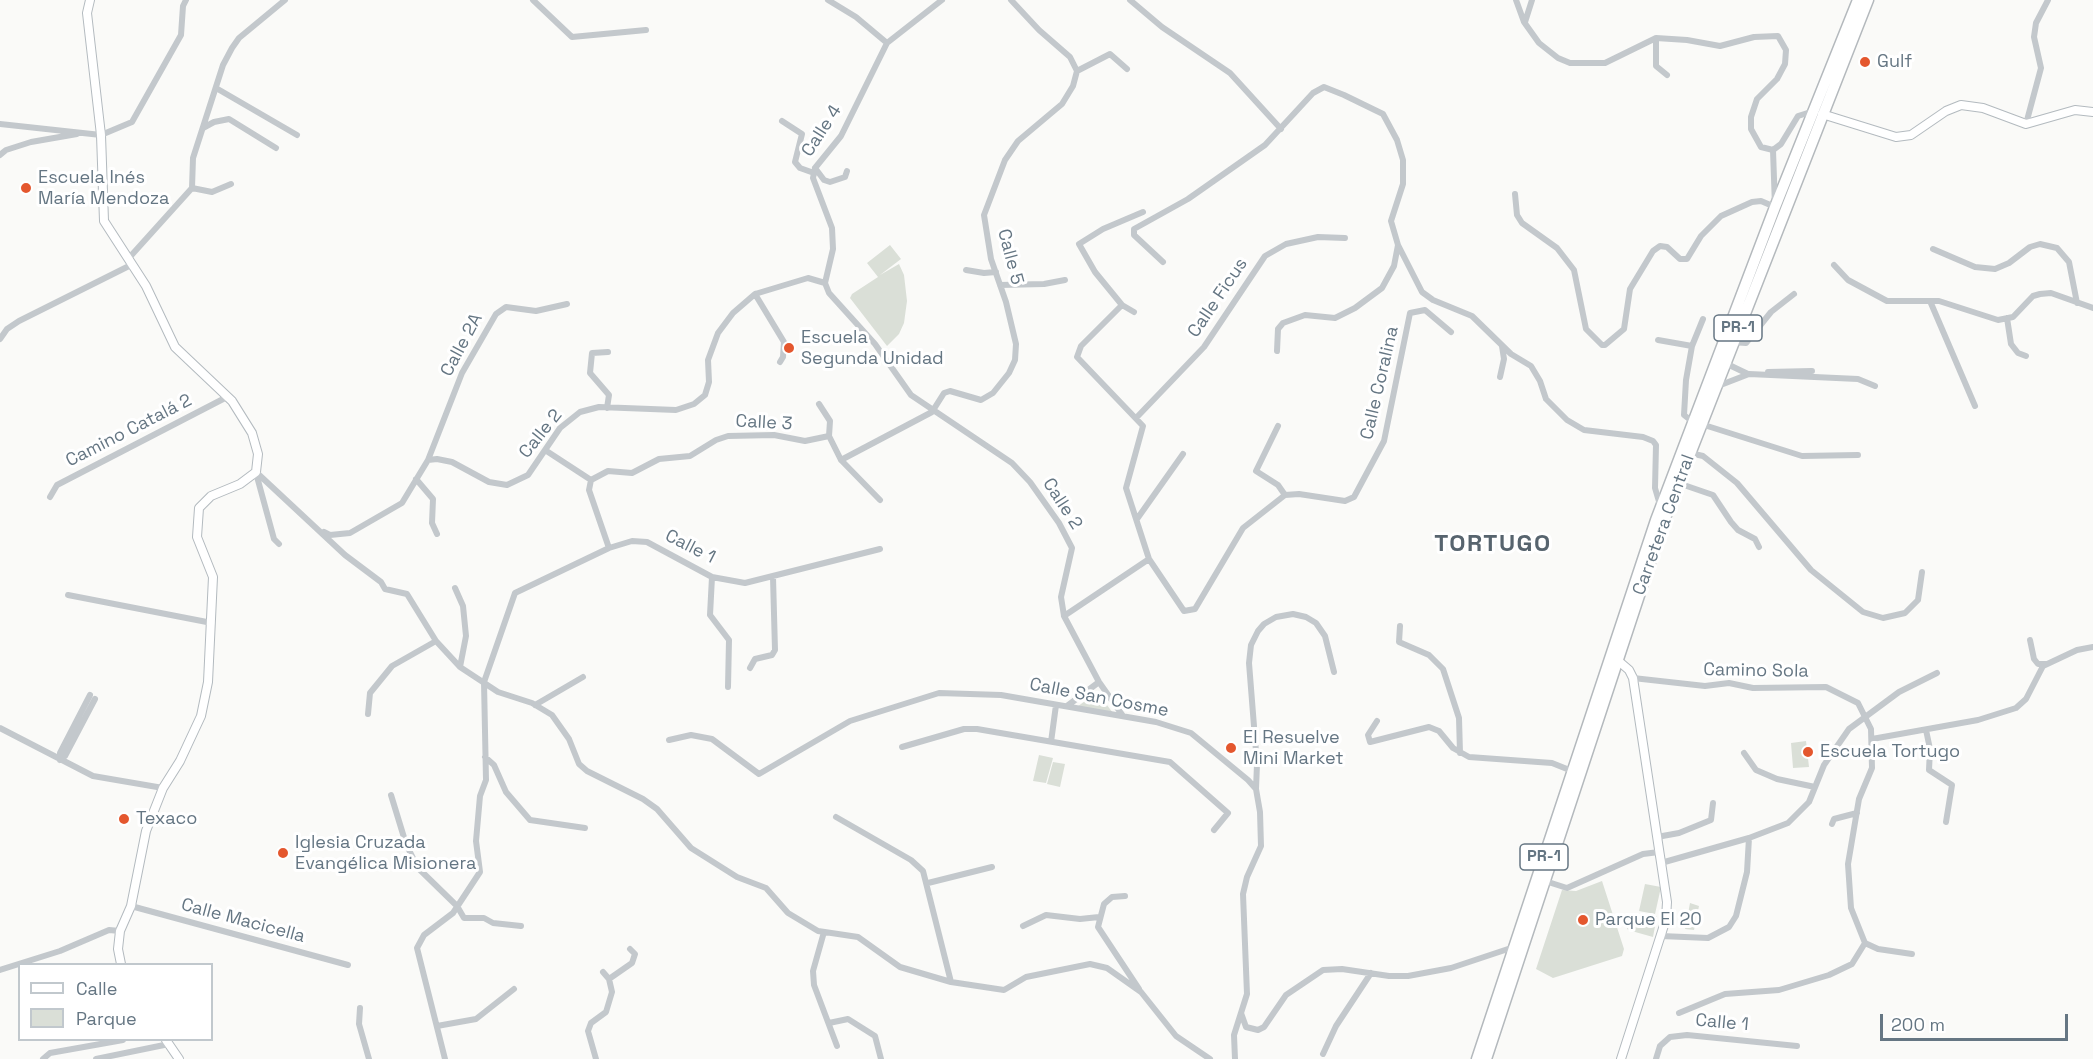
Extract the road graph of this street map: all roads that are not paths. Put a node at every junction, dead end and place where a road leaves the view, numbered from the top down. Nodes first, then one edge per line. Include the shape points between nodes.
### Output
1 (90, 0) edge
2 (186, 0) edge
3 (285, 0) edge
4 (533, 0) edge
5 (828, 0) edge
6 (942, 0) edge
7 (1011, 0) edge
8 (1130, 0) edge
9 (1516, 0) edge
10 (1532, 0) edge
11 (1858, 0) edge
12 (1868, 0) edge
13 (2048, 0) edge
14 (1524, 22) junction
15 (646, 30) dead end
16 (1656, 38) junction
17 (887, 44) junction
18 (1127, 69) dead end
19 (1077, 71) junction
20 (1667, 75) dead end
21 (216, 88) junction
22 (1818, 112) junction
23 (2093, 112) edge
24 (782, 121) dead end
25 (0, 124) edge
26 (2026, 124) junction
27 (203, 128) junction
28 (1281, 129) junction
29 (84, 133) junction
30 (101, 135) junction
31 (297, 135) dead end
32 (276, 148) dead end
33 (1773, 150) junction
34 (0, 155) edge
35 (815, 171) junction
36 (847, 171) dead end
37 (231, 184) dead end
38 (192, 188) junction
39 (1515, 194) dead end
40 (1775, 207) junction
41 (1143, 212) dead end
42 (1345, 238) dead end
43 (1398, 245) junction
44 (1933, 249) dead end
45 (129, 262) junction
46 (1164, 262) dead end
47 (1834, 265) dead end
48 (966, 270) dead end
49 (996, 272) junction
50 (1065, 280) dead end
51 (825, 283) junction
52 (1000, 285) junction
53 (755, 294) junction
54 (1794, 294) dead end
55 (1930, 301) junction
56 (2077, 303) junction
57 (567, 304) dead end
58 (1122, 305) junction
59 (2093, 308) edge
60 (1134, 312) dead end
61 (2007, 318) junction
62 (1703, 319) dead end
63 (1451, 332) dead end
64 (0, 339) edge
65 (1658, 340) dead end
66 (1732, 342) junction
67 (1502, 345) junction
68 (1692, 346) junction
69 (1277, 351) dead end
70 (608, 352) dead end
71 (2026, 357) dead end
72 (780, 362) dead end
73 (1725, 362) junction
74 (1812, 371) dead end
75 (1749, 374) junction
76 (1500, 377) dead end
77 (1875, 386) dead end
78 (1714, 388) junction
79 (227, 397) junction
80 (819, 404) dead end
81 (1975, 406) dead end
82 (608, 408) junction
83 (932, 411) junction
84 (1137, 417) junction
85 (1697, 423) junction
86 (1278, 426) dead end
87 (829, 436) junction
88 (545, 450) junction
89 (1690, 453) junction
90 (1183, 454) dead end
91 (1858, 455) dead end
92 (428, 460) junction
93 (841, 460) junction
94 (256, 472) junction
95 (416, 479) junction
96 (591, 480) junction
97 (1678, 483) junction
98 (1285, 495) junction
99 (50, 497) dead end
100 (880, 500) dead end
101 (1664, 508) junction
102 (1137, 519) junction
103 (318, 530) junction
104 (437, 534) dead end
105 (279, 544) dead end
106 (1759, 547) dead end
107 (609, 548) junction
108 (880, 549) dead end
109 (1149, 559) junction
110 (1922, 572) dead end
111 (712, 577) junction
112 (772, 577) junction
113 (455, 588) dead end
114 (68, 594) dead end
115 (1064, 616) junction
116 (212, 623) junction
117 (1400, 626) dead end
118 (2030, 640) dead end
119 (436, 641) junction
120 (2093, 647) edge
121 (1613, 657) junction
122 (2047, 664) junction
123 (460, 667) junction
124 (750, 668) dead end
125 (1334, 672) dead end
126 (1937, 674) dead end
127 (583, 677) dead end
128 (1633, 678) junction
129 (483, 682) junction
130 (1099, 682) junction
131 (728, 687) dead end
132 (92, 697) dead end
133 (536, 705) junction
134 (1056, 705) junction
135 (1067, 706) junction
136 (368, 714) dead end
137 (1124, 716) junction
138 (1868, 718) junction
139 (1377, 722) dead end
140 (0, 728) edge
141 (1926, 730) junction
142 (1872, 739) junction
143 (669, 740) dead end
144 (1051, 742) junction
145 (902, 747) dead end
146 (1460, 753) junction
147 (1744, 753) dead end
148 (485, 757) junction
149 (60, 760) junction
150 (1572, 771) junction
151 (1815, 787) junction
152 (163, 788) junction
153 (1256, 789) junction
154 (391, 795) dead end
155 (1713, 803) dead end
156 (1857, 813) junction
157 (836, 818) dead end
158 (1946, 822) dead end
159 (1832, 824) dead end
160 (585, 828) dead end
161 (1214, 830) dead end
162 (1657, 837) junction
163 (1749, 838) junction
164 (1659, 852) junction
165 (1661, 863) junction
166 (993, 867) dead end
167 (1545, 881) junction
168 (928, 882) junction
169 (1125, 896) dead end
170 (130, 906) junction
171 (457, 906) junction
172 (1099, 917) junction
173 (521, 926) dead end
174 (1023, 926) dead end
175 (120, 931) junction
176 (824, 932) junction
177 (1661, 936) junction
178 (1865, 943) junction
179 (1519, 948) junction
180 (630, 949) dead end
181 (1912, 954) dead end
182 (22, 963) edge
183 (121, 963) edge
184 (18, 964) edge
185 (348, 965) dead end
186 (0, 970) edge
187 (603, 972) dead end
188 (1371, 974) junction
189 (609, 979) junction
190 (951, 982) junction
191 (514, 989) dead end
192 (1141, 992) junction
193 (360, 1008) dead end
194 (1679, 1013) dead end
195 (1241, 1014) junction
196 (829, 1023) junction
197 (437, 1026) junction
198 (117, 1041) edge
199 (168, 1042) edge
200 (837, 1046) dead end
201 (1797, 1046) dead end
202 (1323, 1054) dead end
203 (43, 1059) edge
204 (96, 1059) edge
205 (179, 1059) edge
206 (369, 1059) edge
207 (445, 1059) edge
208 (596, 1059) edge
209 (881, 1059) edge
210 (1210, 1059) edge
211 (1235, 1059) edge
212 (1478, 1059) edge
213 (1486, 1059) edge
214 (1621, 1059) edge
215 (1656, 1059) edge

1 - 30 street via 90,62
2 - 30 street via 181,35 132,122
3 - 21 street via 239,38 223,65
4 - 15 street via 572,37
5 - 17 street via 856,17
6 - 17 street, Calle 4
7 - 19 street via 1070,57
8 - 28 street via 1230,73
9 - 14 street
10 - 14 street
11 - 22 highway, Carretera Central / PR-1
12 - 22 highway, Carretera Central / PR-1
13 - 26 street via 2036,23 2034,37 2041,68
14 - 16 street via 1539,43 1570,63 1605,63
16 - 20 street via 1656,66
16 - 33 street via 1720,46 1754,37 1781,38 1786,50 1785,64 1777,79 1757,99 1751,117 1751,129 1761,147
17 - 35 street, Calle 4 via 841,136
18 - 19 street via 1110,54
19 - 49 street, Calle 5 via 1062,104 1018,141 1005,160 984,215
21 - 27 street
21 - 31 street
22 - 26 street via 1896,137 1911,135 1961,105 1983,108
22 - 33 street via 1798,116
22 - 40 highway, Carretera Central / PR-1
22 - 66 highway, Carretera Central / PR-1
23 - 26 street via 2075,110
24 - 35 street via 802,134 795,162 800,168
25 - 29 street
27 - 32 street via 229,119
27 - 38 street via 193,158
28 - 43 street via 1313,93 1324,87 1383,114 1403,160 1403,184 1391,221
28 - 46 street via 1188,199 1134,229 1138,240
29 - 30 street
29 - 34 street via 32,142
30 - 45 street via 104,221
33 - 40 street
35 - 36 street via 830,182 845,177
35 - 51 street, Calle 4 via 813,178 832,228 833,249
37 - 38 street via 212,192
38 - 45 street
39 - 40 street via 1522,223 1557,248 1574,270 1583,322 1602,345 1624,329 1630,289 1653,251 1660,246 1680,259 1687,259 1701,236 1721,216 1752,202
40 - 85 highway, Carretera Central / PR-1
41 - 58 street via 1079,244 1095,272
42 - 84 street, Calle Ficus via 1318,237 1286,244 1265,256 1204,347
43 - 67 street via 1422,292 1472,316
43 - 69 street via 1394,266 1382,288 1335,318 1305,315 1283,322 1278,329
44 - 56 street via 1975,267 1995,269 2030,247 2040,244 2057,248 2069,262
45 - 64 street via 19,321
45 - 79 street via 146,286 175,347
47 - 55 street via 1848,280 1887,301
48 - 49 street
49 - 52 street, Calle 5
50 - 52 street
51 - 53 street, Calle 2 via 808,278
51 - 83 street via 911,395
52 - 83 street, Calle 5 via 1016,344 1009,373 993,393 981,400 950,391
53 - 72 street via 784,342
53 - 82 street, Calle 2 via 718,333 708,360 708,389 694,404 676,410
54 - 66 street via 1771,312 1746,343
55 - 61 street via 1998,320
55 - 81 street
56 - 59 street
56 - 61 street via 2051,293 2040,294
57 - 92 street, Calle 2A via 536,311 506,307 496,314 462,373
58 - 60 street
58 - 84 street via 1081,346 1077,357
61 - 71 street via 2012,344
62 - 68 street
63 - 98 street, Calle Coralina via 1425,310 1410,313 1384,441 1354,497 1345,501
65 - 68 street
66 - 73 highway, Carretera Central / PR-1
67 - 76 street
67 - 101 street via 1535,370 1546,399 1567,420 1584,430 1653,441 1655,488
68 - 85 street via 1684,415
70 - 82 street via 592,353 590,373 609,395
73 - 75 street
73 - 78 highway, Carretera Central / PR-1
74 - 75 street
75 - 77 street via 1858,380
75 - 78 street
78 - 85 highway, Carretera Central / PR-1
79 - 94 street via 252,433 258,454
79 - 99 street, Camino Catalá 2 via 57,485
80 - 87 street via 830,421
82 - 88 street, Calle 2 via 580,411 560,428
83 - 93 street, Calle 5
83 - 115 street, Calle 2 via 1012,463 1059,523 1072,548 1061,597
84 - 102 street via 1143,426 1142,435 1126,481
85 - 89 highway, Carretera Central / PR-1
85 - 91 street via 1802,456
85 - 101 highway, Carretera Central / PR-1
86 - 98 street via 1256,471 1278,485
87 - 93 street
87 - 96 street, Calle 3 via 805,441 774,435 728,436 690,456 659,459 632,473 609,471
88 - 92 street, Calle 2 via 528,475 507,485 489,482 452,462
88 - 96 street
89 - 97 highway, Carretera Central / PR-1
89 - 110 street via 1703,456 1737,483 1811,570 1863,612 1883,618 1905,613 1918,600
90 - 102 street
92 - 95 street
93 - 100 street
94 - 103 street
94 - 105 street via 274,539
94 - 116 street via 240,484 211,496 199,508 197,537 213,577
95 - 103 street via 402,503 381,518 350,533 330,535
95 - 104 street via 433,499 432,524
96 - 107 street via 589,489
97 - 101 highway, Carretera Central / PR-1
97 - 106 street via 1713,495 1738,530 1755,539
98 - 109 street via 1243,528 1195,609 1184,611 1178,605
101 - 121 highway, Carretera Central / PR-1
102 - 109 street
103 - 119 street via 385,589 407,594
107 - 111 street, Calle 1 via 632,541 647,542
107 - 129 street, Calle 1 via 515,593
108 - 112 street, Calle 1
109 - 115 street
111 - 112 street, Calle 1 via 745,583
111 - 131 street via 710,615 729,640
112 - 124 street via 776,650 772,656 755,659
113 - 123 street via 463,606 466,636
114 - 116 street
115 - 130 street, Calle 2
116 - 152 street via 201,716
117 - 146 street via 1399,642 1429,655 1443,669 1459,718
118 - 122 street via 2034,659 2038,664
119 - 123 street
119 - 136 street via 392,666 370,693
120 - 122 street
121 - 128 street
121 - 150 highway, Carretera Central / PR-1
121 - 167 highway, Carretera Central / PR-1
122 - 141 street via 2016,708
123 - 129 street
125 - 153 street via 1325,636 1306,617 1276,616 1258,632 1251,645 1249,663
126 - 138 street via 1899,692
127 - 133 street
128 - 138 street, Camino Sola via 1705,686 1728,683 1753,688 1826,687 1858,703
128 - 162 street
129 - 133 street via 498,692
129 - 148 street
130 - 135 street
130 - 137 street, Calle 2
132 - 149 street
133 - 176 street via 552,715 569,739 579,764 587,771 657,809 691,848 737,877 766,888 788,913
134 - 135 street, Calle San Cosme
134 - 143 street, Calle San Cosme via 1001,695 939,693 850,721 759,774 712,739 691,735
134 - 144 street
135 - 137 street, Calle San Cosme
137 - 153 street, Calle San Cosme via 1191,733
138 - 142 street
138 - 151 street via 1841,739
139 - 146 street via 1368,735 1370,742 1429,727 1439,731
140 - 149 street
141 - 142 street
141 - 158 street via 1929,770 1952,785
142 - 156 street via 1872,768
144 - 145 street via 964,729
144 - 161 street via 1170,762 1228,813
146 - 150 street via 1486,760 1552,763
147 - 151 street via 1756,770
148 - 160 street via 494,765 506,792 530,820
148 - 171 street via 486,780 480,796 476,841 480,872
149 - 152 street via 93,776
150 - 179 highway, Carretera Central / PR-1
151 - 163 street via 1809,801 1788,823
152 - 170 street via 146,831
153 - 195 street via 1261,846 1243,894 1247,994
154 - 171 street via 418,868
155 - 162 street via 1711,820
156 - 159 street via 1834,819
156 - 178 street via 1848,864 1851,909
157 - 168 street via 911,860
162 - 164 street
163 - 165 street
163 - 177 street via 1747,872 1736,916 1729,927 1708,938
164 - 165 street
164 - 167 street via 1643,854 1567,888
165 - 177 street via 1667,902
166 - 168 street
167 - 179 highway, Carretera Central / PR-1
168 - 190 street
169 - 172 street via 1112,897
170 - 175 street
170 - 185 street, Calle Macicella
171 - 173 street via 464,918
171 - 197 street via 424,934 417,948
172 - 174 street via 1046,915
172 - 192 street via 1098,927
175 - 182 street via 109,930
175 - 183 street
176 - 190 street via 858,936 900,967
176 - 196 street via 813,971 814,985
177 - 214 street
178 - 181 street
178 - 194 street via 1852,964 1829,975 1779,990 1725,994
179 - 188 street via 1425,974
179 - 212 highway, Carretera Central / PR-1
179 - 213 highway, Carretera Central / PR-1
180 - 189 street via 635,954 632,963
184 - 186 street
187 - 189 street
188 - 195 street via 1333,968 1310,976 1286,995 1258,1030 1246,1027
188 - 202 street via 1340,1019
189 - 208 street via 612,992 606,1012 588,1030
190 - 192 street via 1004,990 1026,977 1090,963 1107,968
191 - 197 street via 476,1019
192 - 210 street via 1176,1036
193 - 206 street via 359,1024
195 - 211 street via 1234,1035
196 - 200 street
196 - 209 street via 848,1019 875,1036
197 - 207 street
198 - 203 street via 50,1053
199 - 204 street
199 - 205 street
201 - 215 street, Calle 1 via 1670,1036 1660,1046

